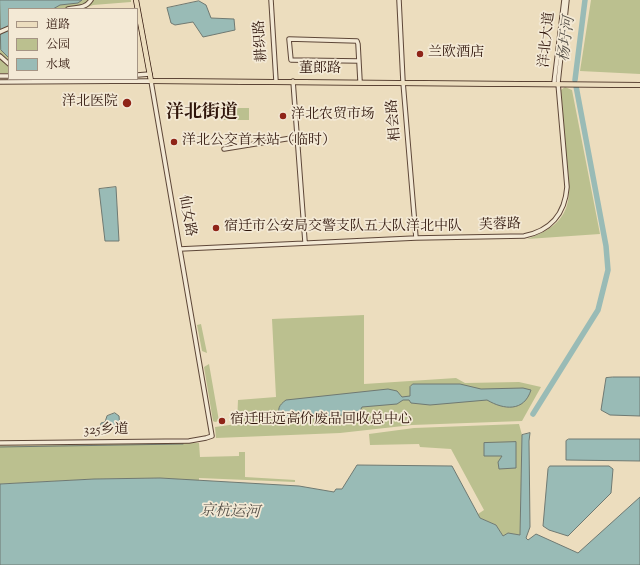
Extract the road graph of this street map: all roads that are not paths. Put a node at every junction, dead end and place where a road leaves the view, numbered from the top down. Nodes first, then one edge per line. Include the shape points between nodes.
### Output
1 (91, 0) edge
2 (270, 0) edge
3 (399, 0) edge
4 (564, 0) edge
5 (567, 0) edge
6 (80, 8) edge
7 (138, 11) edge
8 (0, 56) edge
9 (359, 61) junction
10 (8, 63) edge
11 (150, 74) junction
12 (138, 75) edge
13 (151, 80) junction
14 (276, 81) junction
15 (293, 81) junction
16 (360, 81) junction
17 (0, 82) edge
18 (403, 82) junction
19 (556, 83) junction
20 (640, 85) edge
21 (298, 137) junction
22 (224, 149) dead end
23 (416, 238) junction
24 (305, 242) junction
25 (180, 249) junction
26 (212, 436) joint
27 (0, 443) edge

1 - 6 street
2 - 14 street, 耕织路
3 - 18 street, 相会路
4 - 19 street, 洋北大道
5 - 19 street, 洋北大道
7 - 11 main road, 仙女路
8 - 10 street
9 - 9 street via 356,41 289,39 291,60
9 - 16 street
11 - 12 street
11 - 13 main road, 仙女路
13 - 14 main road, 董郎路
13 - 17 street, 董郎路
13 - 25 street, 仙女路
14 - 15 main road, 董郎路
15 - 16 main road, 董郎路
15 - 21 street
16 - 18 main road, 董郎路
18 - 19 main road, 董郎路
18 - 23 street, 相会路
19 - 20 main road, 董郎路
19 - 23 street, 芙蓉路 via 567,187 563,209 556,220 538,233 524,236
21 - 22 street
21 - 24 street
23 - 24 street, 芙蓉路
24 - 25 street, 芙蓉路
25 - 26 street, 仙女路
26 - 27 street, 325乡道 via 189,441

